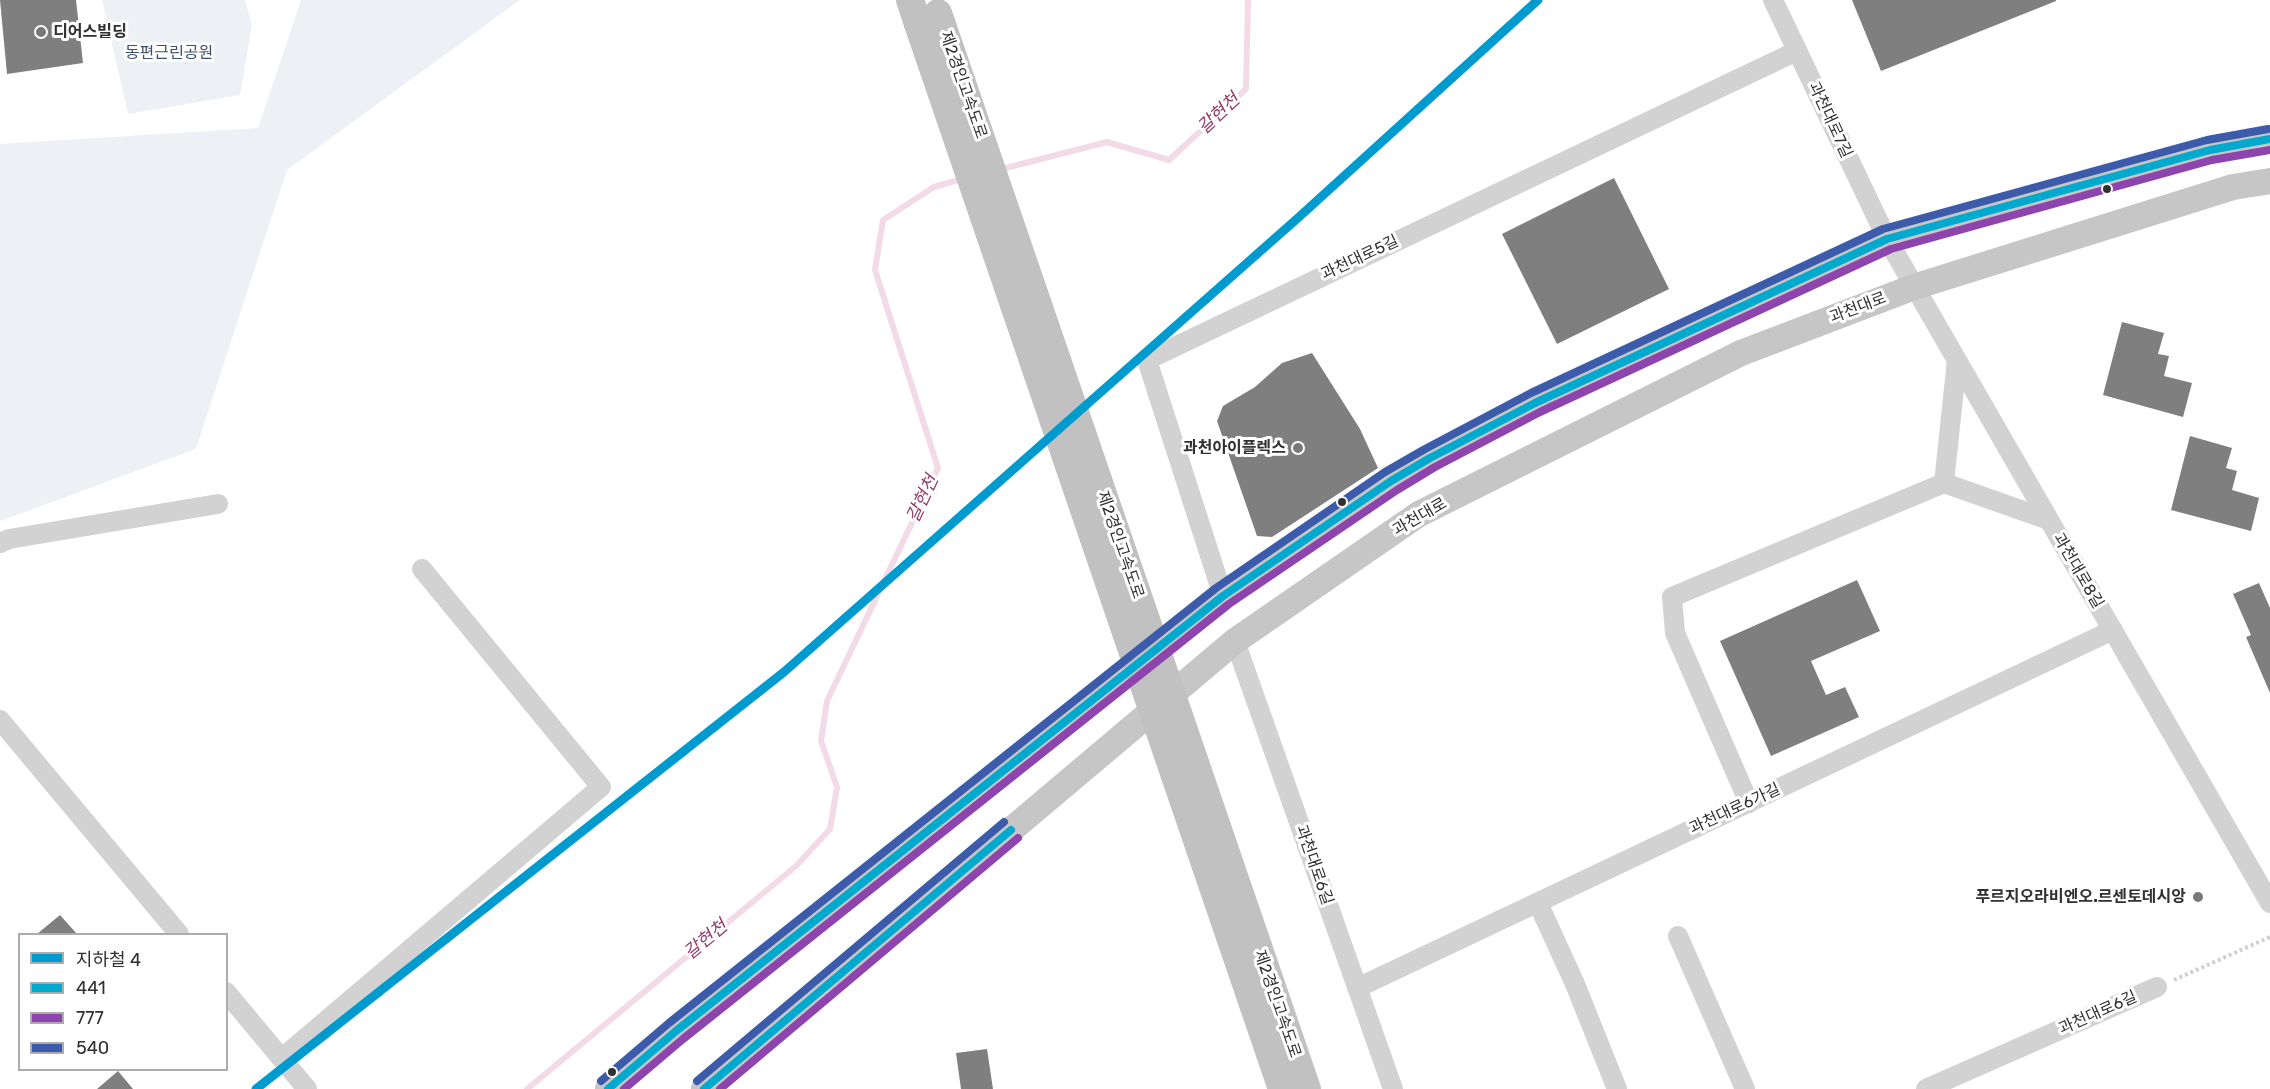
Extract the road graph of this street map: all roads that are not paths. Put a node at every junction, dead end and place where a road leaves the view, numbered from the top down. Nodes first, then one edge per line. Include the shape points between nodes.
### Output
1 (1773, 0) edge
2 (925, 9) edge
3 (1797, 51) junction
4 (2270, 139) edge
5 (2270, 181) edge
6 (1887, 239) junction
7 (1914, 287) junction
8 (1957, 360) junction
9 (1944, 483) junction
10 (218, 504) dead end
11 (2049, 520) junction
12 (0, 543) edge
13 (422, 569) dead end
14 (1223, 596) junction
15 (2113, 630) junction
16 (1235, 641) junction
17 (0, 720) edge
18 (1749, 803) junction
19 (1538, 903) junction
20 (2270, 903) edge
21 (178, 933) edge
22 (1678, 936) dead end
23 (2157, 987) road end
24 (1357, 988) junction
25 (228, 994) edge
26 (282, 1058) junction
27 (308, 1089) edge
28 (608, 1089) edge
29 (704, 1089) edge
30 (1282, 1089) edge
31 (1307, 1089) edge
32 (1393, 1089) edge
33 (1617, 1089) edge
34 (1745, 1089) edge
35 (1926, 1089) edge

1 - 3 street, 과천대로7길
2 - 30 highway, 제2경인고속도로, bridge
2 - 31 highway, 제2경인고속도로, bridge
3 - 6 street, 과천대로7길
3 - 14 street, 과천대로5길 via 1147,360
4 - 6 main road via 2210,150
5 - 7 main road, 과천대로 via 2233,187
6 - 7 street, 과천대로8길
6 - 14 main road via 1544,399 1431,458
7 - 8 street, 과천대로8길
7 - 16 main road, 과천대로 via 1741,353 1419,514
8 - 9 street
8 - 11 street, 과천대로8길
9 - 11 street
9 - 18 street via 1672,597 1675,633
10 - 12 street
11 - 15 street, 과천대로8길
13 - 26 street via 601,787
14 - 28 main road
15 - 18 street, 과천대로6가길
15 - 20 street, 과천대로8길
16 - 24 street, 과천대로6길
16 - 29 main road, 과천대로
17 - 21 street
18 - 19 street, 과천대로6가길
19 - 24 street, 과천대로6가길
19 - 33 street
22 - 34 street
23 - 35 street, 과천대로6길
24 - 32 street, 과천대로6길
25 - 26 street
26 - 27 street

